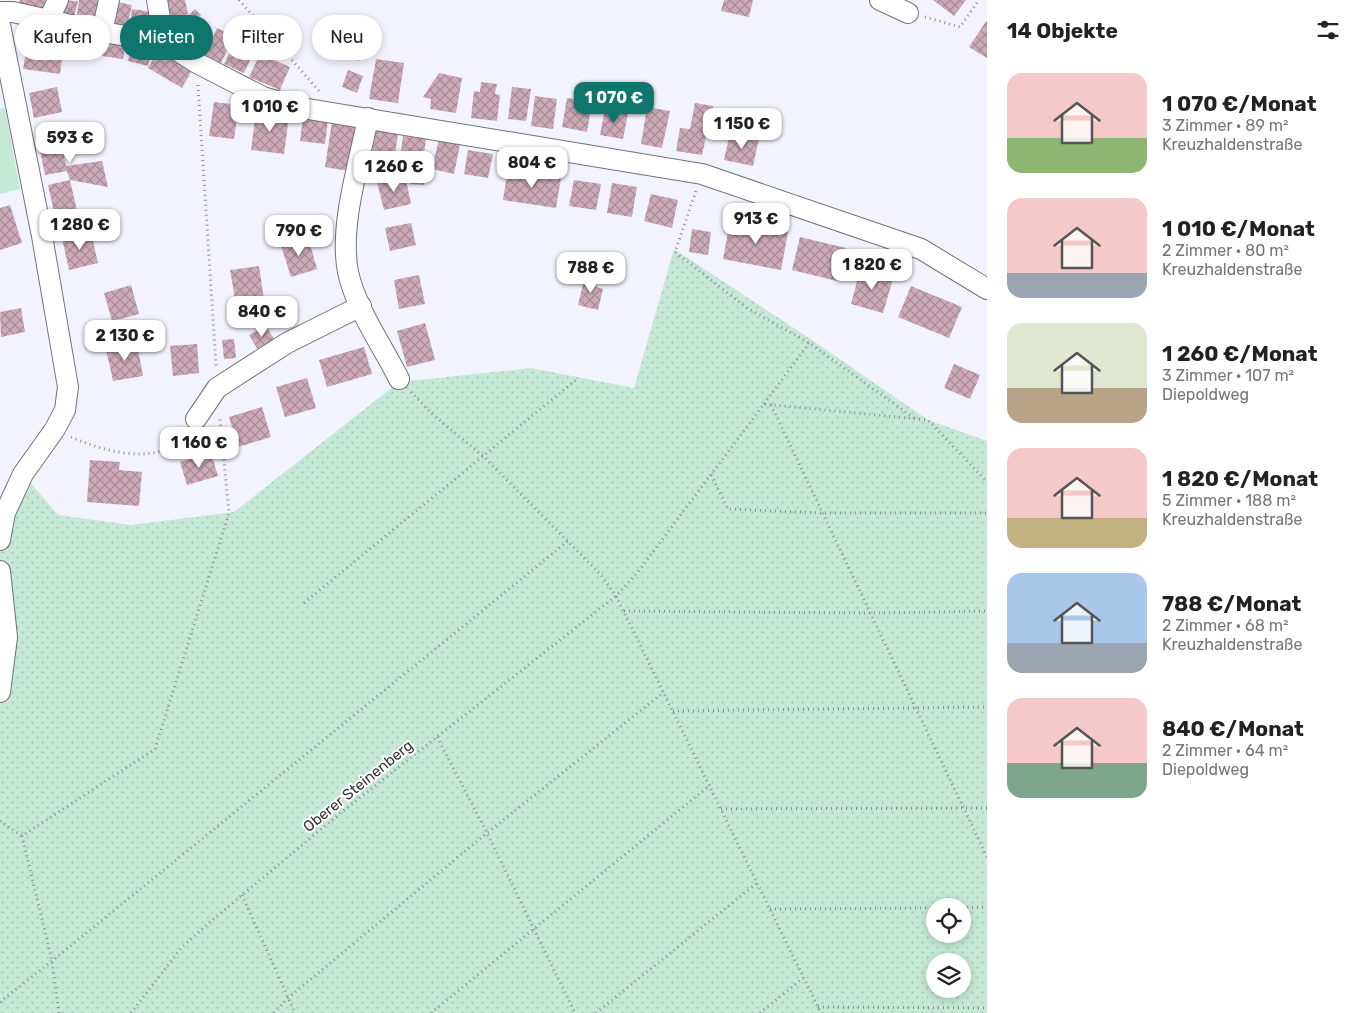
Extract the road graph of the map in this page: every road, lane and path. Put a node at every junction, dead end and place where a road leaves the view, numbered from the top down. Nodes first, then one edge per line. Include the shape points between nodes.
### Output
1 (58, 0) edge
2 (109, 0) edge
3 (158, 0) edge
4 (239, 0) edge
5 (880, 0) edge
6 (979, 0) edge
7 (0, 12) edge
8 (908, 13) joint
9 (28, 15) edge
10 (50, 15) edge
11 (106, 15) edge
12 (160, 15) edge
13 (0, 25) edge
14 (192, 60) edge
15 (197, 63) junction
16 (337, 113) junction
17 (368, 118) junction
18 (702, 174) junction
19 (987, 289) edge
20 (361, 306) junction
21 (809, 343) junction
22 (399, 379) joint
23 (577, 379) dead end
24 (217, 388) junction
25 (764, 404) junction
26 (771, 405) junction
27 (915, 418) junction
28 (196, 419) joint
29 (81, 441) dead end
30 (484, 457) junction
31 (711, 475) junction
32 (987, 482) edge
33 (822, 512) junction
34 (987, 513) edge
35 (0, 540) edge
36 (568, 541) junction
37 (0, 571) edge
38 (616, 596) junction
39 (304, 603) dead end
40 (987, 611) edge
41 (624, 612) junction
42 (870, 614) junction
43 (0, 692) edge
44 (664, 692) junction
45 (987, 707) edge
46 (916, 708) junction
47 (673, 711) junction
48 (437, 737) junction
49 (710, 785) junction
50 (964, 808) junction
51 (987, 808) edge
52 (721, 810) junction
53 (0, 821) edge
54 (487, 833) junction
55 (22, 836) junction
56 (987, 857) edge
57 (757, 883) junction
58 (242, 895) junction
59 (987, 907) edge
60 (926, 908) edge
61 (971, 908) edge
62 (770, 909) junction
63 (533, 928) junction
64 (52, 961) junction
65 (803, 978) junction
66 (288, 998) junction
67 (0, 1002) edge
68 (818, 1007) junction
69 (987, 1008) edge
70 (60, 1013) edge
71 (131, 1013) edge
72 (274, 1013) edge
73 (295, 1013) edge
74 (431, 1013) edge
75 (575, 1013) edge
76 (596, 1013) edge
77 (760, 1013) edge
78 (821, 1013) edge

1 - 10 street
2 - 11 street
3 - 12 street
4 - 16 path
5 - 8 street
6 - 8 path via 960,27
7 - 9 street
13 - 35 street via 68,387 65,410 23,474 4,513
14 - 15 street
15 - 16 street via 264,97 302,108
15 - 24 path
16 - 17 street
17 - 18 street
17 - 20 street via 345,237 348,273
18 - 19 street via 921,249
18 - 21 path via 675,252 747,308
20 - 22 street
20 - 24 street via 287,344
21 - 25 path, Oberer Steinenberg
21 - 27 path
22 - 30 path via 431,413
23 - 30 path
24 - 28 street
24 - 55 path via 229,513 155,749
25 - 26 path
25 - 31 path, Oberer Steinenberg
26 - 27 path
26 - 33 path
27 - 32 path via 928,420
28 - 29 path via 194,433 166,449 153,452 130,453
30 - 36 path
30 - 39 path
31 - 33 path via 728,509
31 - 38 path, Oberer Steinenberg
33 - 34 path
33 - 42 path
36 - 38 path
36 - 64 path
37 - 43 street via 7,637
38 - 41 path
38 - 48 path, Oberer Steinenberg
40 - 42 path
41 - 42 path
41 - 44 path
42 - 46 path
44 - 47 path
44 - 54 path
45 - 46 path
46 - 47 path
46 - 50 path
47 - 49 path
48 - 54 path
48 - 58 path, Oberer Steinenberg
49 - 52 path
49 - 63 path
50 - 51 path
50 - 52 path
50 - 56 path
52 - 57 path
53 - 55 path
54 - 63 path
54 - 66 path
55 - 64 path
57 - 62 path
57 - 76 path
58 - 66 path
58 - 71 path, Oberer Steinenberg via 182,947
59 - 61 path
60 - 62 path
62 - 65 path
63 - 74 path
63 - 75 path
64 - 67 path
64 - 70 path
65 - 68 path
65 - 77 path
66 - 72 path
66 - 73 path
68 - 69 path
68 - 78 path

